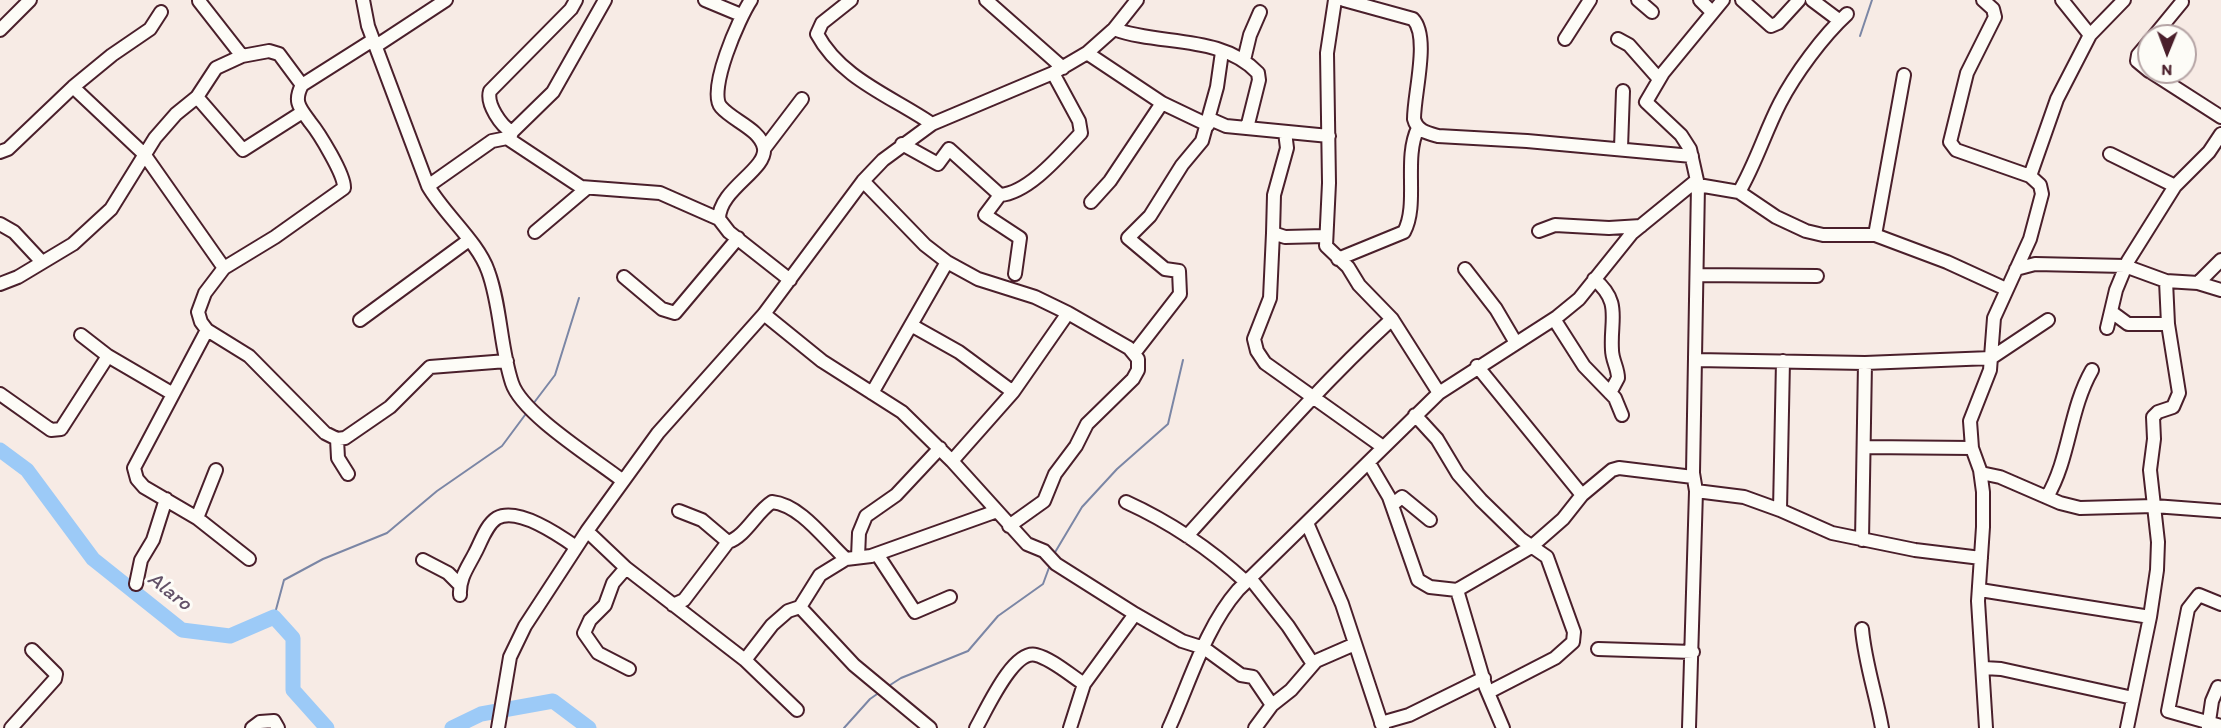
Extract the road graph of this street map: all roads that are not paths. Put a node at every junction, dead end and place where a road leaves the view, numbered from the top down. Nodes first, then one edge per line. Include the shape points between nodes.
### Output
1 (30, 0) edge
2 (363, 0) edge
3 (446, 0) edge
4 (576, 0) edge
5 (605, 0) edge
6 (705, 0) edge
7 (751, 0) edge
8 (851, 0) edge
9 (1137, 0) edge
10 (1335, 0) edge
11 (1344, 0) edge
12 (1590, 0) edge
13 (1638, 0) edge
14 (1700, 0) edge
15 (1723, 0) edge
16 (1742, 0) edge
17 (1798, 0) edge
18 (1812, 0) edge
19 (1983, 0) edge
20 (2062, 0) edge
21 (2124, 0) edge
22 (199, 1) edge
23 (992, 2) edge
24 (2182, 2) dead end
25 (161, 12) dead end
26 (1260, 12) dead end
27 (1652, 12) dead end
28 (1712, 12) junction
29 (741, 15) junction
30 (2164, 24) edge
31 (1114, 29) junction
32 (0, 30) edge
33 (2090, 35) junction
34 (1564, 39) dead end
35 (1618, 39) dead end
36 (375, 43) junction
37 (1222, 52) junction
38 (1087, 53) junction
39 (242, 56) junction
40 (1244, 60) junction
41 (1058, 71) junction
42 (1904, 75) dead end
43 (1659, 79) junction
44 (2170, 84) edge
45 (302, 85) junction
46 (73, 87) junction
47 (1623, 91) dead end
48 (197, 97) junction
49 (802, 99) dead end
50 (1162, 103) junction
51 (301, 113) junction
52 (2221, 117) edge
53 (1209, 122) junction
54 (932, 124) junction
55 (1247, 128) junction
56 (1418, 128) junction
57 (1285, 132) junction
58 (2221, 134) edge
59 (511, 136) junction
60 (1329, 136) junction
61 (902, 144) junction
62 (1622, 148) junction
63 (764, 149) junction
64 (0, 152) edge
65 (144, 154) junction
66 (2110, 154) dead end
67 (1692, 156) junction
68 (2030, 176) junction
69 (863, 181) junction
70 (1698, 183) junction
71 (428, 186) junction
72 (2175, 186) junction
73 (587, 188) junction
74 (1739, 192) junction
75 (1000, 195) junction
76 (1091, 202) dead end
77 (719, 219) junction
78 (0, 224) edge
79 (1641, 226) junction
80 (1539, 231) dead end
81 (535, 232) dead end
82 (1273, 233) junction
83 (1875, 235) junction
84 (1324, 236) junction
85 (738, 238) junction
86 (469, 240) junction
87 (1338, 259) junction
88 (2221, 260) edge
89 (42, 262) junction
90 (947, 262) junction
91 (2125, 266) junction
92 (224, 268) junction
93 (1464, 269) dead end
94 (2016, 269) junction
95 (1015, 274) dead end
96 (1697, 275) junction
97 (1817, 276) dead end
98 (624, 277) dead end
99 (1594, 279) junction
100 (790, 280) junction
101 (2166, 281) junction
102 (2198, 283) junction
103 (0, 284) edge
104 (2006, 289) junction
105 (2221, 290) edge
106 (1068, 313) junction
107 (2113, 313) junction
108 (764, 314) junction
109 (1554, 319) junction
110 (360, 320) dead end
111 (1392, 320) junction
112 (2048, 320) dead end
113 (2168, 324) junction
114 (911, 325) junction
115 (2108, 328) dead end
116 (207, 330) junction
117 (81, 335) dead end
118 (1516, 343) junction
119 (1136, 352) junction
120 (108, 356) junction
121 (1991, 358) junction
122 (1696, 360) junction
123 (507, 361) junction
124 (1783, 361) junction
125 (1865, 363) junction
126 (1477, 366) junction
127 (2092, 370) dead end
128 (1013, 392) junction
129 (872, 393) junction
130 (1439, 393) junction
131 (1610, 393) junction
132 (0, 394) edge
133 (173, 394) junction
134 (1313, 398) junction
135 (1415, 415) junction
136 (1622, 415) dead end
137 (337, 439) junction
138 (1383, 447) junction
139 (1864, 447) junction
140 (940, 448) junction
141 (1972, 448) junction
142 (952, 461) junction
143 (1369, 463) junction
144 (216, 470) dead end
145 (1981, 473) junction
146 (348, 474) dead end
147 (1693, 477) junction
148 (623, 481) junction
149 (1696, 491) junction
150 (1582, 495) junction
151 (2048, 497) junction
152 (166, 499) junction
153 (1126, 502) dead end
154 (1392, 505) junction
155 (2154, 506) junction
156 (1780, 510) junction
157 (679, 511) dead end
158 (997, 511) junction
159 (2221, 511) edge
160 (197, 518) junction
161 (1430, 520) dead end
162 (1307, 523) junction
163 (1009, 526) junction
164 (587, 531) junction
165 (1187, 536) junction
166 (1862, 540) junction
167 (728, 542) junction
168 (576, 547) junction
169 (1531, 547) junction
170 (877, 554) junction
171 (852, 558) junction
172 (1981, 558) junction
173 (249, 559) dead end
174 (423, 560) dead end
175 (626, 568) junction
176 (1248, 580) junction
177 (136, 584) dead end
178 (1457, 590) junction
179 (1980, 590) junction
180 (950, 597) dead end
181 (2221, 604) edge
182 (673, 605) junction
183 (800, 607) junction
184 (1136, 614) junction
185 (2150, 617) junction
186 (1862, 628) dead end
187 (1355, 644) junction
188 (1204, 648) junction
189 (1598, 649) dead end
190 (32, 650) dead end
191 (1693, 652) junction
192 (745, 660) junction
193 (1313, 664) junction
194 (1984, 668) junction
195 (630, 669) dead end
196 (1484, 678) junction
197 (1084, 684) junction
198 (2218, 687) dead end
199 (1489, 692) junction
200 (2133, 698) junction
201 (1272, 705) junction
202 (797, 710) dead end
203 (499, 723) edge
204 (1382, 726) edge
205 (2213, 726) edge
206 (11, 728) edge
207 (252, 728) edge
208 (278, 728) edge
209 (930, 728) edge
210 (976, 728) edge
211 (1070, 728) edge
212 (1169, 728) edge
213 (1255, 728) edge
214 (1503, 728) edge
215 (1689, 728) edge
216 (1882, 728) edge
217 (1986, 728) edge
218 (2127, 728) edge

1 - 32 street
2 - 36 street
3 - 36 street
4 - 59 street via 490,91 491,105
5 - 59 street via 553,92
6 - 29 street
7 - 29 street
8 - 54 street via 822,23 817,34 821,42 858,80
9 - 31 street
10 - 60 street via 1328,53
11 - 56 street via 1413,19 1417,24 1421,48 1414,119
12 - 34 street
13 - 27 street
14 - 28 street
15 - 28 street
16 - 17 street via 1771,26
18 - 74 street via 1843,17 1795,78
19 - 68 street via 1995,16 1967,73 1950,142 1956,150
20 - 33 street
21 - 33 street
22 - 39 street
23 - 41 street
24 - 30 street
25 - 46 street via 150,29
26 - 40 street
28 - 43 street
29 - 63 street via 716,97 720,106 757,136
31 - 37 street via 1187,41
31 - 38 street
33 - 68 street via 2057,99
35 - 43 street via 1629,45
36 - 45 street
36 - 71 street
37 - 40 street
37 - 53 street
38 - 41 street
38 - 50 street
39 - 45 street via 269,51 279,54
39 - 48 street via 216,68
40 - 55 street via 1258,73
41 - 54 street
41 - 75 street via 1081,133 1021,189
42 - 83 street
43 - 67 street via 1646,102 1681,135
44 - 52 street
45 - 51 street via 297,93
46 - 64 street
46 - 65 street
47 - 62 street
48 - 51 street via 243,150
48 - 65 street via 176,114
49 - 63 street
50 - 53 street
50 - 76 street via 1110,181
51 - 92 street via 340,170 344,188
53 - 55 street
53 - 119 street via 1202,141 1150,216 1128,238 1165,269 1179,271 1179,294
54 - 61 street
55 - 57 street
56 - 62 street via 1438,136
56 - 87 street via 1404,232
57 - 60 street
57 - 82 street via 1287,148 1274,195
58 - 72 street
59 - 71 street via 492,141
59 - 73 street via 563,177
60 - 84 street
61 - 69 street
61 - 75 street via 938,164 949,149
62 - 67 street
63 - 77 street via 761,162 724,200
65 - 89 street via 111,209 73,244
65 - 92 street
66 - 72 street
67 - 70 street
68 - 94 street via 2042,188 2041,202
69 - 90 street via 925,245
69 - 100 street
70 - 74 street
70 - 79 street
70 - 96 street
71 - 86 street via 439,207
72 - 91 street
73 - 77 street via 660,193
73 - 81 street
74 - 83 street via 1806,231 1823,235
75 - 95 street via 985,214 1020,238
77 - 85 street
78 - 89 street via 14,232
79 - 80 street via 1555,225
79 - 99 street
82 - 84 street via 1285,237
82 - 134 street via 1270,298 1254,339 1266,363
83 - 104 street
84 - 87 street via 1326,246
85 - 98 street via 675,313 662,309
85 - 100 street
86 - 110 street
86 - 123 street via 488,270
87 - 111 street
88 - 102 street
89 - 103 street
90 - 106 street via 978,279 1035,297
90 - 114 street
91 - 94 street via 2035,264
91 - 101 street
91 - 107 street
92 - 116 street via 205,292 198,312
93 - 118 street via 1496,309
94 - 104 street
96 - 97 street
96 - 122 street
99 - 109 street via 1579,299
99 - 131 street via 1611,298 1614,308 1612,348 1618,378
100 - 108 street
101 - 102 street
101 - 113 street
102 - 105 street
104 - 121 street via 1994,318
106 - 119 street
106 - 128 street
107 - 113 street via 2128,324
107 - 115 street
108 - 129 street via 822,361
108 - 148 street via 658,433
109 - 118 street
109 - 131 street via 1584,366
111 - 130 street
111 - 134 street via 1350,357
112 - 121 street
113 - 155 street via 2179,393 2173,407 2153,417 2150,470
114 - 128 street via 958,352
114 - 129 street
116 - 133 street
116 - 137 street via 249,356 316,424
117 - 120 street
118 - 126 street
119 - 163 street via 1140,365 1133,379 1087,424 1055,474 1044,501
120 - 132 street via 61,429 51,430
120 - 133 street
121 - 125 street
121 - 141 street via 1970,421
122 - 124 street
122 - 147 street
123 - 137 street via 430,367 390,407 345,438
123 - 148 street via 512,384 523,405
124 - 125 street
124 - 156 street
125 - 139 street
126 - 130 street
126 - 150 street
127 - 151 street via 2081,389 2060,470
128 - 142 street
129 - 140 street via 902,412
130 - 135 street
131 - 136 street
133 - 152 street via 134,468 144,487
134 - 138 street
134 - 165 street
135 - 138 street
135 - 169 street via 1437,439 1466,483
137 - 146 street via 338,458
138 - 143 street
139 - 141 street
139 - 166 street
140 - 142 street
140 - 171 street via 896,495 866,516
141 - 145 street
142 - 158 street
143 - 154 street
143 - 162 street
144 - 160 street
145 - 151 street
145 - 172 street
147 - 149 street
147 - 150 street via 1619,468
148 - 164 street
149 - 156 street via 1744,497
149 - 191 street
150 - 169 street via 1563,519
151 - 155 street via 2079,508
152 - 160 street
152 - 177 street via 153,540 141,560
153 - 165 street
154 - 161 street via 1402,497
154 - 178 street via 1418,580 1430,587
155 - 159 street
155 - 185 street via 2158,542
156 - 166 street via 1832,533
157 - 167 street via 702,520
158 - 163 street
158 - 170 street
160 - 173 street
162 - 176 street
162 - 187 street
163 - 184 street via 1027,544 1044,551 1056,564
164 - 168 street
164 - 175 street
165 - 176 street
166 - 172 street
167 - 171 street via 735,540 762,508 772,502 783,503
167 - 182 street via 684,600
168 - 174 street via 554,531 508,515 488,527 460,590 448,573
168 - 203 street via 510,657
169 - 178 street
169 - 199 street via 1550,562 1575,638 1555,658
170 - 171 street
170 - 180 street via 915,612
171 - 183 street via 820,575
172 - 179 street
175 - 182 street
175 - 195 street via 584,633 598,653
176 - 188 street via 1224,606
176 - 193 street via 1288,626
178 - 196 street
179 - 185 street
179 - 194 street via 1978,616
181 - 205 street via 2199,595 2188,609 2168,710
182 - 192 street
183 - 192 street via 788,611 772,625
183 - 209 street via 854,665
184 - 188 street via 1182,641
184 - 197 street
185 - 200 street
186 - 216 street via 1865,663
187 - 193 street
187 - 204 street
188 - 201 street via 1241,675 1253,677
188 - 212 street
189 - 191 street
190 - 206 street via 56,674 55,679
191 - 215 street
192 - 202 street
193 - 201 street
194 - 200 street
194 - 217 street
196 - 199 street
196 - 204 street
197 - 210 street via 1028,655 1012,666
197 - 211 street
198 - 205 street via 2212,701
199 - 214 street
200 - 218 street
201 - 213 street
207 - 208 street via 260,722 274,722

